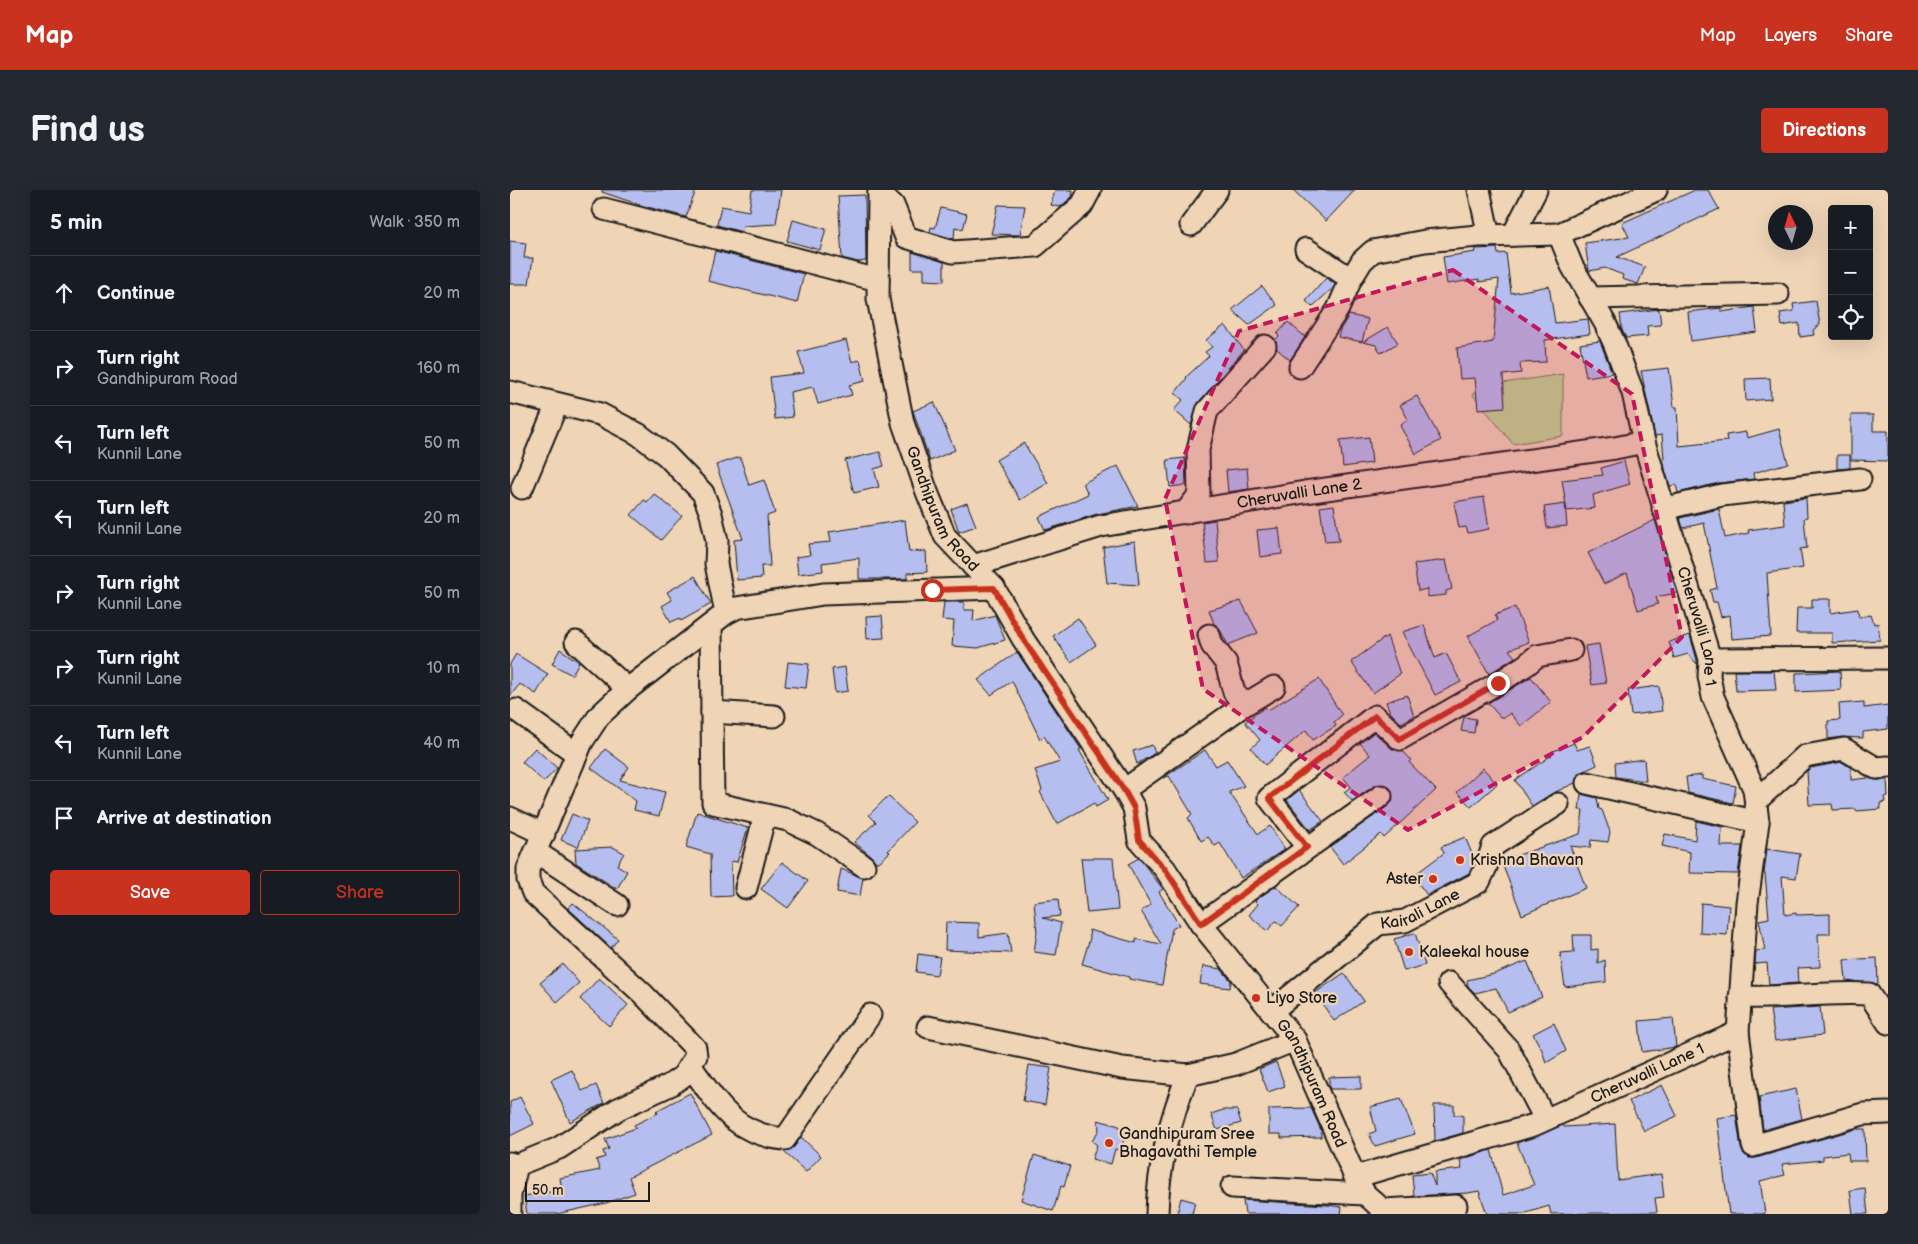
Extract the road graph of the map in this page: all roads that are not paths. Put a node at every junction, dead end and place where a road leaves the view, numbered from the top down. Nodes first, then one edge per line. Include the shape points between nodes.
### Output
1 (1090, 190) edge
2 (1217, 190) edge
3 (1479, 190) edge
4 (1536, 190) edge
5 (1656, 190) edge
6 (879, 192) edge
7 (604, 209) dead end
8 (1190, 225) dead end
9 (1559, 234) junction
10 (1513, 235) junction
11 (1489, 236) junction
12 (1306, 249) dead end
13 (1350, 279) junction
14 (878, 280) junction
15 (1778, 294) dead end
16 (1590, 298) junction
17 (1265, 346) dead end
18 (1300, 367) dead end
19 (510, 392) edge
20 (557, 404) junction
21 (1637, 443) junction
22 (1860, 479) dead end
23 (522, 488) dead end
24 (1663, 509) junction
25 (1185, 513) junction
26 (973, 566) junction
27 (994, 588) junction
28 (718, 619) junction
29 (1209, 636) dead end
30 (576, 642) dead end
31 (1571, 650) dead end
32 (1888, 658) edge
33 (1710, 659) junction
34 (1274, 687) dead end
35 (628, 689) junction
36 (1244, 705) junction
37 (516, 710) dead end
38 (712, 712) junction
39 (774, 716) dead end
40 (577, 754) junction
41 (1888, 767) edge
42 (1587, 783) dead end
43 (1124, 790) junction
44 (1381, 796) dead end
45 (1558, 804) dead end
46 (1757, 812) junction
47 (764, 814) junction
48 (510, 818) edge
49 (540, 843) junction
50 (1307, 847) junction
51 (864, 866) dead end
52 (746, 888) dead end
53 (617, 905) dead end
54 (1201, 924) junction
55 (1449, 983) dead end
56 (1740, 997) junction
57 (1272, 1011) junction
58 (870, 1016) dead end
59 (1888, 1023) edge
60 (928, 1027) dead end
61 (1738, 1032) junction
62 (1295, 1040) junction
63 (690, 1064) junction
64 (1188, 1075) junction
65 (1888, 1113) edge
66 (1545, 1120) junction
67 (514, 1164) edge
68 (1360, 1186) junction
69 (1232, 1187) dead end
70 (1456, 1206) dead end
71 (1383, 1212) edge
72 (510, 1214) edge
73 (1157, 1214) edge

1 - 6 street via 1082,205 1035,246 953,252 906,237 893,205
2 - 8 street
3 - 11 street
4 - 10 street
5 - 9 street
6 - 14 street, Gandhipuram Road
7 - 14 street
9 - 10 street
9 - 16 street, Cheruvalli Lane 1
10 - 11 street
11 - 13 street via 1373,251
12 - 13 street
13 - 18 street via 1338,309
14 - 26 street, Gandhipuram Road via 878,299 903,423 946,536
15 - 16 street
16 - 21 street, Cheruvalli Lane 1 via 1605,323 1633,393
17 - 25 street via 1207,411 1198,450 1199,495
19 - 20 street
20 - 23 street
20 - 28 street via 600,414 638,434 666,455 703,493 717,541
21 - 24 street, Cheruvalli Lane 1
21 - 25 street, Cheruvalli Lane 2 via 1304,492
22 - 24 street via 1722,495
24 - 33 street, Cheruvalli Lane 1
25 - 26 street, Cheruvalli Lane 2 via 1101,526
26 - 27 street, Gandhipuram Road
27 - 28 street via 823,594 736,608
27 - 43 street, Gandhipuram Road via 1033,654
28 - 35 street
28 - 38 street
29 - 36 street via 1226,663 1234,692
30 - 35 street
31 - 50 street via 1537,656 1400,739 1375,716 1269,798
32 - 33 street
33 - 46 street, Cheruvalli Lane 1 via 1713,697 1754,789
34 - 36 street
35 - 40 street via 600,716
36 - 43 street
37 - 40 street
38 - 39 street
38 - 47 street via 713,803
40 - 49 street
41 - 46 street via 1876,768 1844,749 1805,756
42 - 46 street
43 - 54 street, Gandhipuram Road via 1134,808 1139,840 1165,869
44 - 50 street
45 - 57 street, Kairali Lane via 1493,846 1479,882 1405,921 1378,924
46 - 56 street, Cheruvalli Lane 1
47 - 51 street via 788,820 817,834
47 - 52 street
48 - 49 street
49 - 53 street
49 - 63 street via 528,874 533,893 644,994 695,1048 696,1056
50 - 54 street
54 - 57 street, Gandhipuram Road
55 - 66 street via 1509,1050
56 - 59 street via 1774,999 1842,992 1869,994
56 - 61 street, Cheruvalli Lane 1
57 - 62 street, Gandhipuram Road
58 - 63 street via 786,1140 763,1137 726,1115
60 - 64 street via 1113,1066
61 - 65 street via 1753,1146 1855,1116
61 - 66 street, Cheruvalli Lane 1
62 - 64 street via 1236,1064
62 - 68 street, Gandhipuram Road
63 - 67 street via 683,1076 670,1085 618,1109 559,1148
64 - 73 street via 1178,1099 1165,1151
66 - 68 street, Cheruvalli Lane 1
67 - 72 street
68 - 69 street, Cheruvalli Lane 1
68 - 71 street, Gandhipuram Road
70 - 71 street

